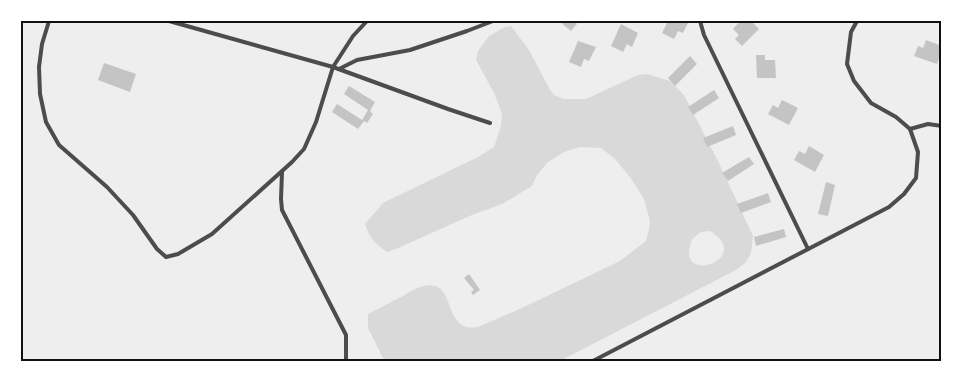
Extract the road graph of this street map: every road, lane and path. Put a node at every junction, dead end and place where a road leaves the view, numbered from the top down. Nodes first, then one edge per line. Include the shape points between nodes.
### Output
1 (49, 21) edge
2 (169, 21) edge
3 (367, 21) edge
4 (493, 21) edge
5 (700, 21) edge
6 (858, 21) edge
7 (333, 67) junction
8 (339, 69) junction
9 (490, 123) dead end
10 (942, 126) edge
11 (910, 129) junction
12 (282, 172) junction
13 (808, 249) junction
14 (346, 362) edge
15 (591, 362) edge

1 - 12 lane via 39,67 46,122 59,145 107,186 166,257 178,254 212,234
2 - 7 lane
3 - 7 lane
4 - 8 lane via 410,50 357,60
5 - 13 lane
6 - 11 lane via 851,32 847,64 854,81 872,103 896,116
7 - 8 lane
7 - 12 lane via 304,149
8 - 9 lane
10 - 11 lane via 928,124
11 - 13 lane via 918,152 916,178 904,194 889,207
12 - 14 lane via 282,210 346,335
13 - 15 lane

